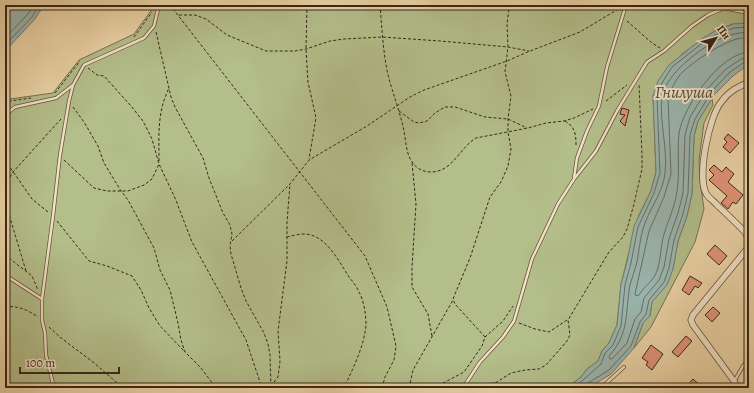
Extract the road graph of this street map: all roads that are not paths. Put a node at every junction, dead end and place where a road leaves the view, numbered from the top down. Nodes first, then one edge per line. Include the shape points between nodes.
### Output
1 (159, 5) edge
2 (625, 5) edge
3 (718, 5) edge
4 (724, 8) junction
5 (749, 13) edge
6 (749, 82) edge
7 (73, 85) junction
8 (5, 115) edge
9 (574, 179) junction
10 (749, 243) edge
11 (5, 275) edge
12 (42, 299) junction
13 (749, 359) edge
14 (624, 367) dead end
15 (734, 381) junction
16 (54, 388) edge
17 (464, 388) edge
18 (601, 388) edge
19 (737, 388) edge

1 - 7 lane via 154,26 144,38 84,65
2 - 9 lane via 599,106 576,158
3 - 4 lane
4 - 5 lane
4 - 9 lane via 692,26 664,51 646,62 596,151
6 - 10 street via 733,89 714,113 704,158 703,184 706,195 744,232
7 - 8 lane via 56,98 14,107
7 - 12 lane via 60,156
9 - 17 lane via 558,204 532,260 514,321 480,362
10 - 15 street via 691,320
11 - 12 lane
12 - 16 lane via 46,355
13 - 15 lane
14 - 18 lane
15 - 19 street

